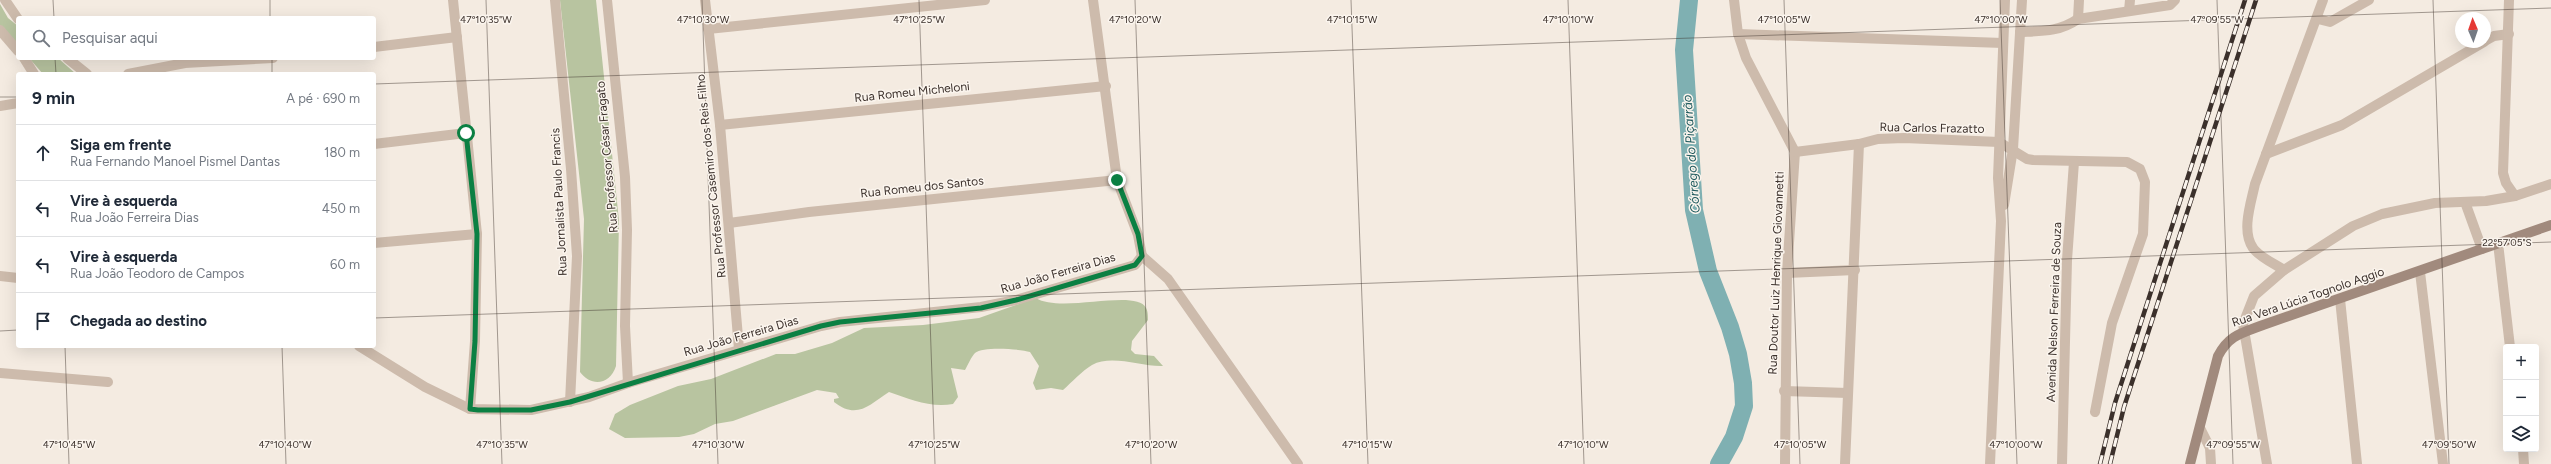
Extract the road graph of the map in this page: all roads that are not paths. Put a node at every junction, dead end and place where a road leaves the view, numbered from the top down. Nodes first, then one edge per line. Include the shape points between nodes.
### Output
1 (5, 0) edge
2 (453, 0) edge
3 (555, 0) edge
4 (607, 0) edge
5 (705, 0) edge
6 (985, 0) edge
7 (1093, 0) edge
8 (1734, 0) edge
9 (2005, 0) edge
10 (2022, 0) edge
11 (2079, 0) edge
12 (2130, 0) edge
13 (2323, 0) edge
14 (2369, 0) edge
15 (2509, 0) edge
16 (2172, 3) edge
17 (2129, 11) junction
18 (16, 16) edge
19 (2078, 19) junction
20 (2318, 19) junction
21 (708, 29) junction
22 (0, 30) edge
23 (2020, 32) junction
24 (1738, 34) junction
25 (2509, 34) junction
26 (457, 37) junction
27 (2491, 38) edge
28 (2004, 43) junction
29 (376, 47) edge
30 (2474, 48) edge
31 (16, 49) edge
32 (25, 60) edge
33 (70, 60) edge
34 (238, 60) edge
35 (33, 72) edge
36 (84, 72) edge
37 (138, 72) edge
38 (1106, 86) junction
39 (16, 103) edge
40 (0, 106) edge
41 (720, 125) junction
42 (466, 133) junction
43 (1999, 142) junction
44 (376, 144) edge
45 (1859, 144) junction
46 (2013, 149) junction
47 (1794, 152) junction
48 (2266, 154) junction
49 (2074, 162) junction
50 (1117, 180) junction
51 (2551, 184) edge
52 (2515, 196) junction
53 (2465, 202) junction
54 (2001, 221) junction
55 (729, 223) junction
56 (2551, 225) edge
57 (477, 234) junction
58 (376, 243) edge
59 (2498, 243) junction
60 (2482, 249) junction
61 (1142, 256) junction
62 (1855, 270) junction
63 (2284, 270) junction
64 (2420, 272) junction
65 (1787, 273) junction
66 (0, 276) edge
67 (16, 278) edge
68 (2340, 299) junction
69 (2244, 332) junction
70 (2510, 344) edge
71 (362, 348) edge
72 (739, 349) junction
73 (0, 373) edge
74 (108, 382) dead end
75 (628, 383) junction
76 (1784, 391) junction
77 (1848, 393) junction
78 (570, 402) junction
79 (470, 409) junction
80 (2095, 412) dead end
81 (2200, 428) junction
82 (2523, 452) edge
83 (1298, 464) edge
84 (1785, 464) edge
85 (1845, 464) edge
86 (1990, 464) edge
87 (2062, 464) edge
88 (2190, 464) edge
89 (2212, 464) edge
90 (2267, 464) edge
91 (2357, 464) edge
92 (2443, 464) edge
93 (2524, 464) edge

1 - 18 street
2 - 26 street
3 - 78 street, Rua Jornalista Paulo Francis via 571,161 577,256
4 - 75 street, Rua Professor César Fragato via 628,230 625,326
5 - 21 street, Rua Professor Casemiro dos Reis Filho
6 - 21 street
7 - 38 street
8 - 24 street
9 - 28 street
10 - 23 street
11 - 19 street
12 - 17 street
13 - 20 street
14 - 20 street via 2330,22
15 - 25 street
16 - 17 street
17 - 19 street
19 - 23 street via 2065,28
20 - 48 street
21 - 41 street, Rua Professor Casemiro dos Reis Filho
22 - 31 street
23 - 46 street
24 - 28 street
24 - 47 street via 1759,86
25 - 27 street
25 - 52 street via 2503,173
26 - 29 street
26 - 42 street
28 - 43 street
30 - 48 street via 2342,125
32 - 35 street
33 - 36 street
34 - 37 street via 185,63
38 - 41 street, Rua Romeu Micheloni
38 - 50 street
39 - 40 street
41 - 55 street, Rua Professor Casemiro dos Reis Filho
42 - 44 street
42 - 57 street
43 - 45 street, Rua Carlos Frazatto via 1889,138
43 - 46 street
43 - 54 street
45 - 47 street, Rua Carlos Frazatto
45 - 62 street
46 - 49 street via 2021,156 2033,160
46 - 54 street
47 - 65 street, Rua Doutor Luiz Henrique Giovannetti
48 - 63 street via 2255,184 2248,236 2253,249
49 - 80 street via 2127,162 2140,169 2145,182 2143,234 2112,323
49 - 87 street, Avenida Nelson Ferreira de Souza via 2067,260
50 - 55 street, Rua Romeu dos Santos via 809,212
50 - 61 street via 1138,234
51 - 52 street
52 - 53 street
53 - 60 street
53 - 63 street via 2435,203 2382,214 2354,226
54 - 86 street
55 - 72 street, Rua Professor Casemiro dos Reis Filho
56 - 59 street, Rua Vera Lúcia Tognolo Aggio
57 - 58 street
57 - 79 street via 475,341
59 - 60 street, Rua Vera Lúcia Tognolo Aggio
59 - 70 street
60 - 64 street, Rua Vera Lúcia Tognolo Aggio
61 - 72 street, Rua João Ferreira Dias via 1135,265 1016,300 981,308 840,322
61 - 83 street via 1168,279
62 - 65 street
62 - 77 street
63 - 69 street via 2254,296 2243,324
64 - 68 street, Rua Vera Lúcia Tognolo Aggio
64 - 92 street
65 - 76 street, Rua Doutor Luiz Henrique Giovannetti
66 - 67 street
68 - 69 street, Rua Vera Lúcia Tognolo Aggio
68 - 91 street
69 - 81 street, Rua Vera Lúcia Tognolo Aggio via 2231,338 2218,356
69 - 90 street
71 - 79 street, Rua João Ferreira Dias via 424,387
72 - 75 street, Rua João Ferreira Dias
73 - 74 street
75 - 78 street, Rua João Ferreira Dias
76 - 77 street
76 - 84 street, Rua Doutor Luiz Henrique Giovannetti
77 - 85 street
78 - 79 street, Rua João Ferreira Dias via 531,410
81 - 88 street, Rua Vera Lúcia Tognolo Aggio
81 - 89 street via 2210,448
82 - 93 street

